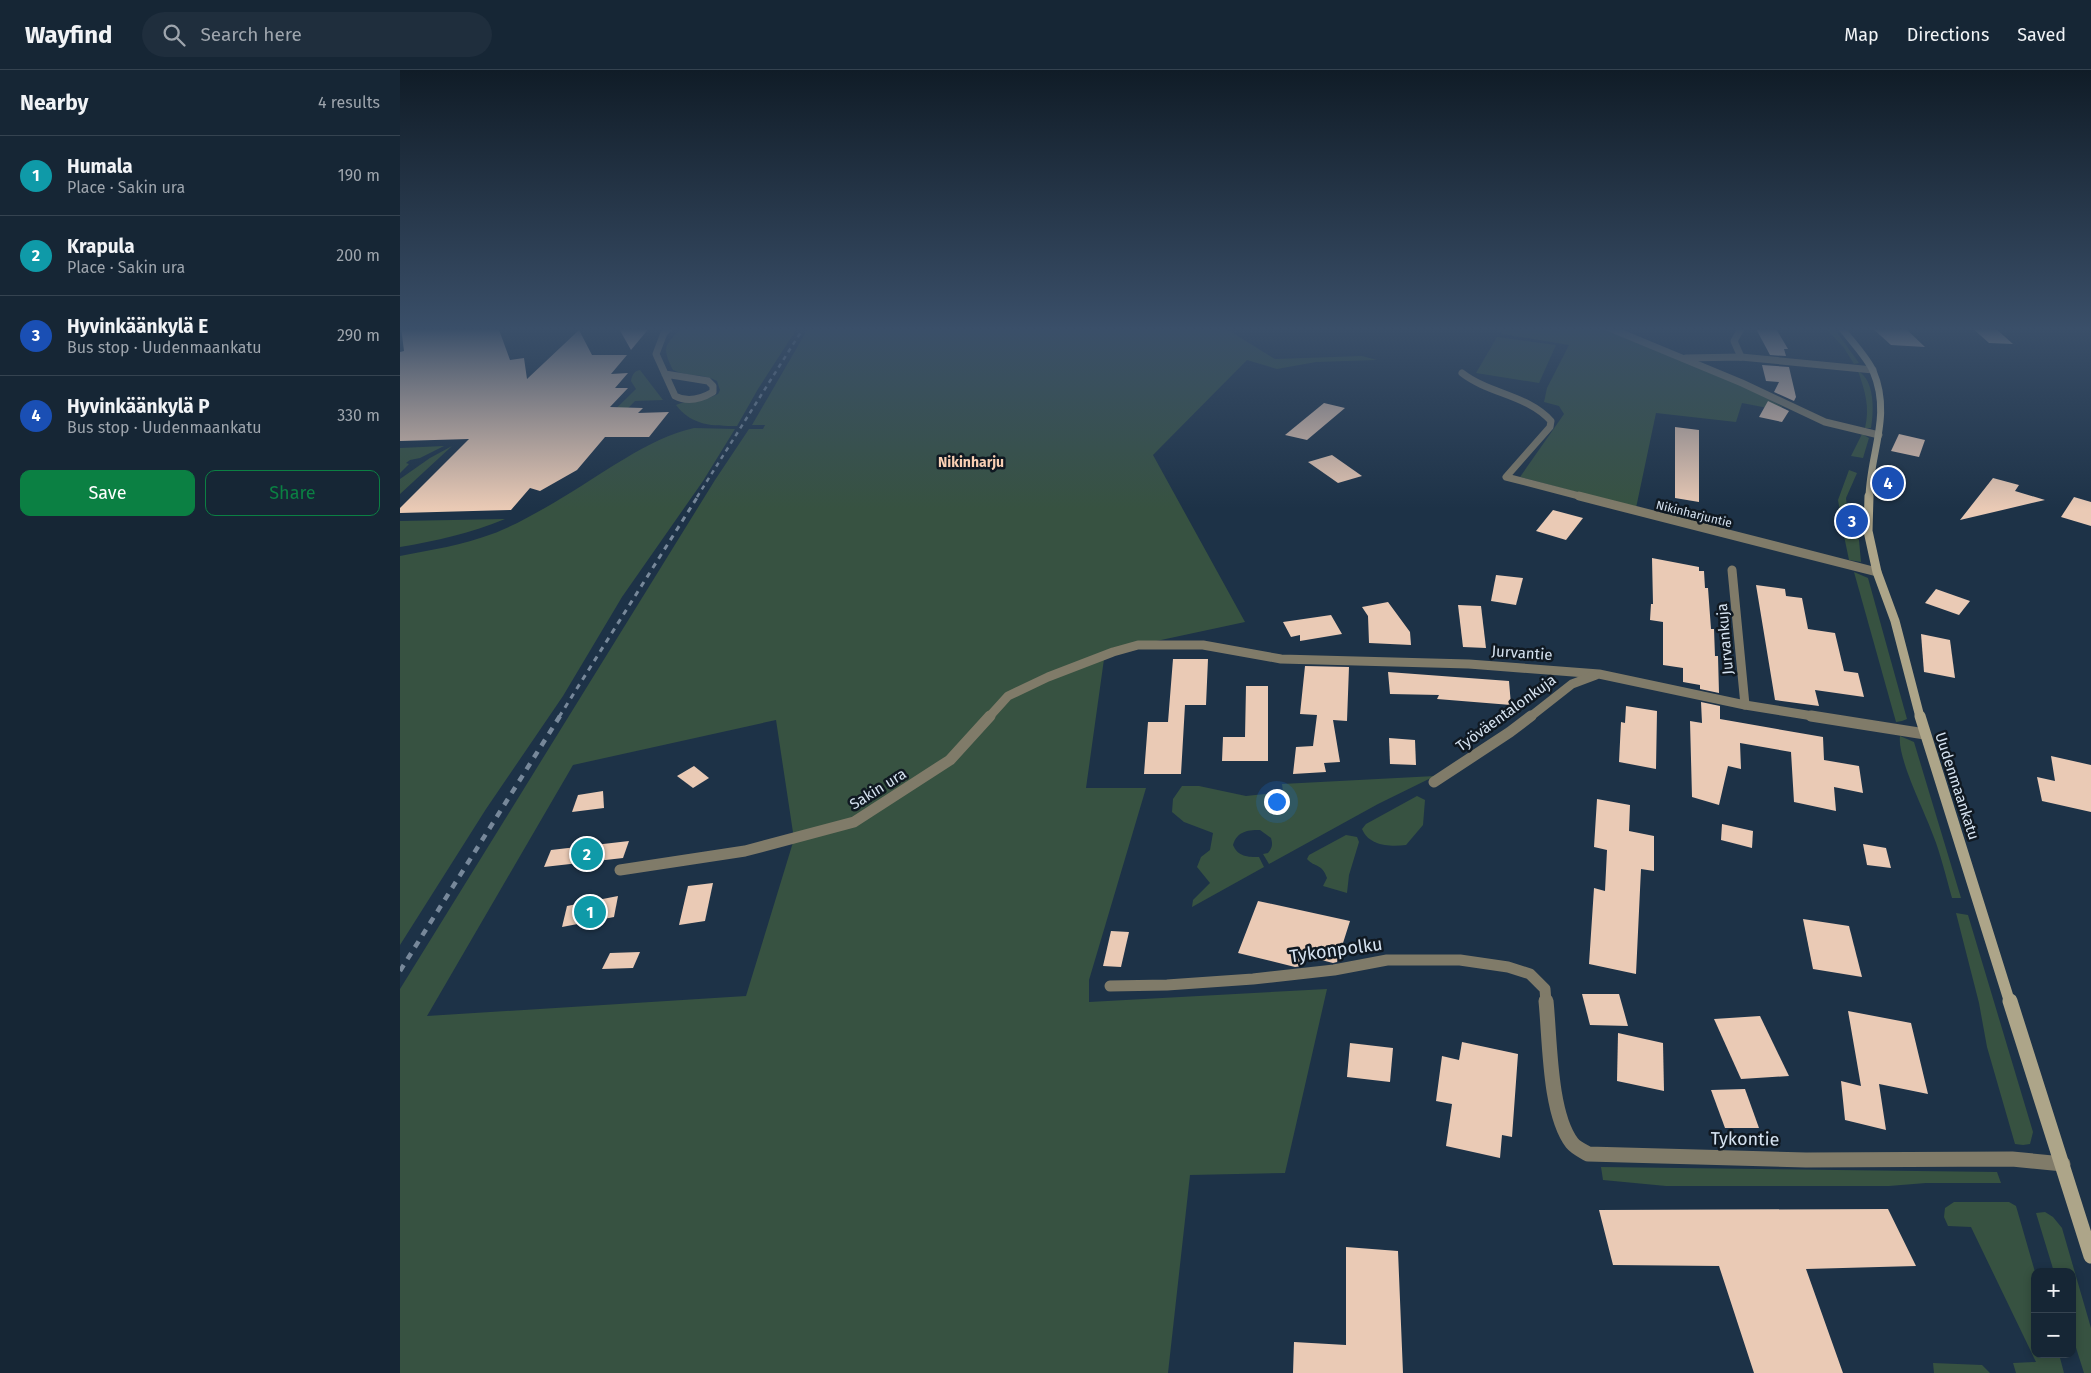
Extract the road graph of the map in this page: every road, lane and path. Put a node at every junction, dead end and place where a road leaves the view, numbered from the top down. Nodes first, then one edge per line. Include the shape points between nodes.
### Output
1 (672, 388) edge
2 (713, 388) edge
3 (1485, 388) edge
4 (1749, 388) edge
5 (1877, 388) edge
6 (1879, 435) junction
7 (1732, 570) dead end
8 (1877, 572) junction
9 (1113, 652) joint
10 (1599, 674) junction
11 (1745, 705) junction
12 (1925, 734) junction
13 (1434, 782) dead end
14 (620, 870) dead end
15 (1110, 986) dead end
16 (1548, 1004) joint
17 (2063, 1164) junction
18 (2091, 1256) edge

1 - 2 street via 678,398 693,399 706,396
3 - 8 street, Nikinharjuntie via 1527,403 1551,420 1550,427 1506,477
4 - 6 street via 1825,422
5 - 6 main road, Uudenmaankatu via 1882,416
6 - 8 main road, Uudenmaankatu via 1868,492 1868,531
7 - 11 street, Jurvankuja
8 - 12 main road, Uudenmaankatu
9 - 10 street, Jurvantie via 1138,645 1203,645 1281,659 1469,664
9 - 14 street, Sakin ura via 1008,696 950,760 854,822 745,851
10 - 11 street, Jurvantie
10 - 13 street, Työväentalonkuja via 1572,684 1510,732
11 - 12 street, Jurvantie
12 - 17 main road, Uudenmaankatu
15 - 16 street, Tykonpolku via 1252,979 1334,970 1387,960 1460,960 1508,967 1530,974 1546,989
16 - 17 street, Tykontie via 1557,1107 1573,1144 1588,1154 1806,1160 2012,1159
17 - 18 main road, Uudenmaankatu

